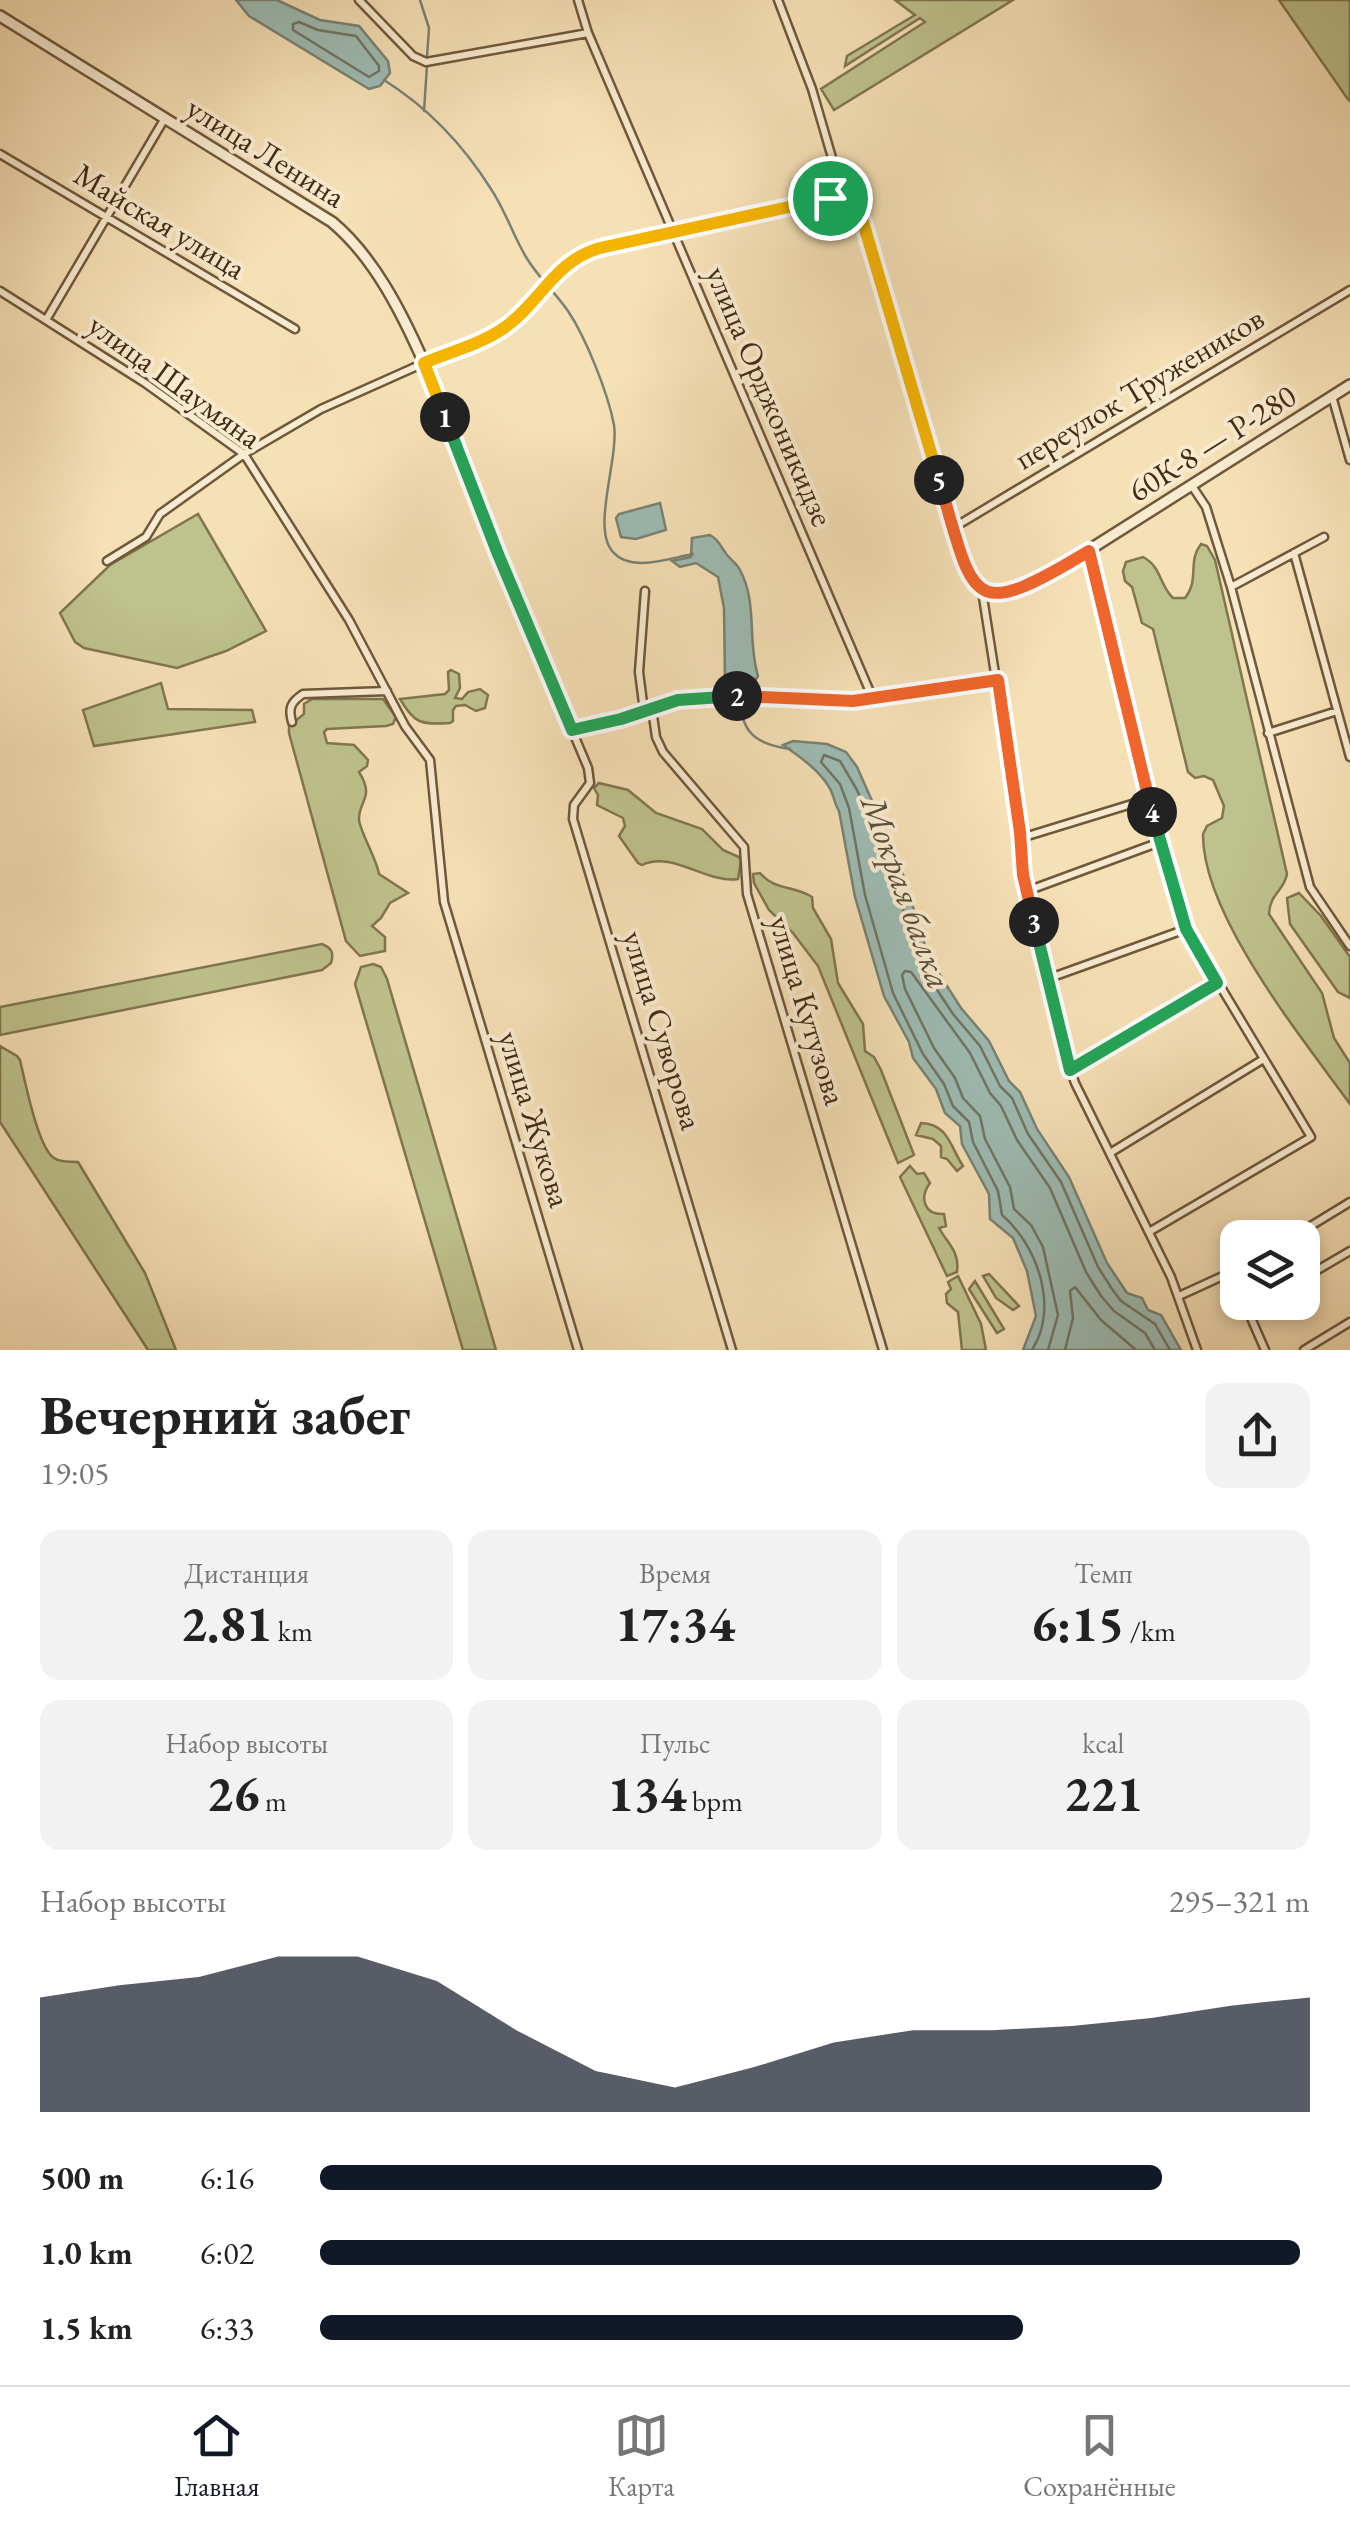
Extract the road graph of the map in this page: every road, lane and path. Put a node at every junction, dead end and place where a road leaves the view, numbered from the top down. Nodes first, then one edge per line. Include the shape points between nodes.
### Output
1 (360, 0) edge
2 (578, 0) edge
3 (778, 0) edge
4 (0, 16) edge
5 (588, 33) junction
6 (165, 118) junction
7 (0, 154) edge
8 (845, 200) junction
9 (106, 218) junction
10 (674, 234) junction
11 (1350, 290) edge
12 (0, 291) edge
13 (46, 320) junction
14 (296, 330) dead end
15 (424, 363) junction
16 (1350, 385) edge
17 (1332, 396) junction
18 (244, 454) junction
19 (1350, 460) edge
20 (1192, 486) junction
21 (954, 528) junction
22 (1324, 537) dead end
23 (1089, 551) junction
24 (1294, 553) junction
25 (108, 560) dead end
26 (1231, 587) junction
27 (645, 591) dead end
28 (982, 591) junction
29 (998, 680) junction
30 (387, 691) junction
31 (873, 700) junction
32 (648, 710) junction
33 (1338, 710) junction
34 (292, 722) dead end
35 (572, 730) junction
36 (1268, 733) junction
37 (1350, 758) edge
38 (1148, 799) junction
39 (1020, 838) junction
40 (1160, 842) junction
41 (1027, 891) junction
42 (444, 902) joint
43 (1186, 929) junction
44 (1350, 946) edge
45 (1047, 979) junction
46 (1217, 983) junction
47 (1262, 1060) junction
48 (1070, 1070) junction
49 (1110, 1153) junction
50 (1350, 1202) edge
51 (1320, 1220) edge
52 (1149, 1232) junction
53 (1350, 1251) edge
54 (1320, 1268) edge
55 (1220, 1277) edge
56 (1180, 1296) junction
57 (1251, 1320) edge
58 (1350, 1322) edge
59 (578, 1350) edge
60 (732, 1350) edge
61 (884, 1350) edge
62 (1197, 1350) edge
63 (1264, 1350) edge
64 (1304, 1350) edge

1 - 5 street via 426,62
2 - 5 street, улица Орджоникидзе
3 - 8 street
4 - 6 street, улица Ленина
5 - 10 street, улица Орджоникидзе
6 - 9 street
6 - 15 street, улица Ленина via 345,232 374,270
7 - 9 street, Майская улица
8 - 10 street via 811,201
8 - 21 street via 863,222
9 - 13 street
9 - 14 street, Майская улица
10 - 15 street via 586,252 554,274 504,328
10 - 31 street, улица Орджоникидзе
11 - 21 street, переулок Тружеников
12 - 13 street, улица Шаумяна
13 - 18 street, улица Шаумяна
15 - 18 street via 320,409
15 - 35 street, улица Ленина
16 - 17 street, 60К-8 — Р-280
17 - 19 street
17 - 20 street, 60К-8 — Р-280
18 - 25 street
18 - 30 street, улица Шаумяна
20 - 23 street, 60К-8 — Р-280
20 - 26 street via 1206,507
21 - 28 street via 969,576
22 - 24 street
23 - 28 street, 60К-8 — Р-280 via 1024,588
23 - 38 street
24 - 26 street
24 - 33 street
26 - 36 street
27 - 32 street, улица Кутузова via 640,672
28 - 29 street
29 - 31 street
29 - 39 street
30 - 34 street via 303,694 289,710
30 - 42 street, улица Шаумяна via 430,760
31 - 32 street via 708,696
32 - 35 street
32 - 61 street, улица Кутузова via 663,752 744,847 747,894
33 - 36 street
33 - 37 street
35 - 60 street, улица Суворова via 590,776 573,819
36 - 44 street via 1313,895
38 - 39 street
38 - 40 street
39 - 41 street
40 - 41 street
40 - 43 street
41 - 45 street
42 - 59 street, улица Жукова
43 - 45 street
43 - 46 street
45 - 48 street
46 - 47 street
46 - 48 street
47 - 49 street
47 - 52 street via 1310,1137
48 - 49 street
49 - 52 street
50 - 51 street
52 - 56 street
53 - 54 street
55 - 56 street
56 - 62 street
57 - 63 street
58 - 64 street

